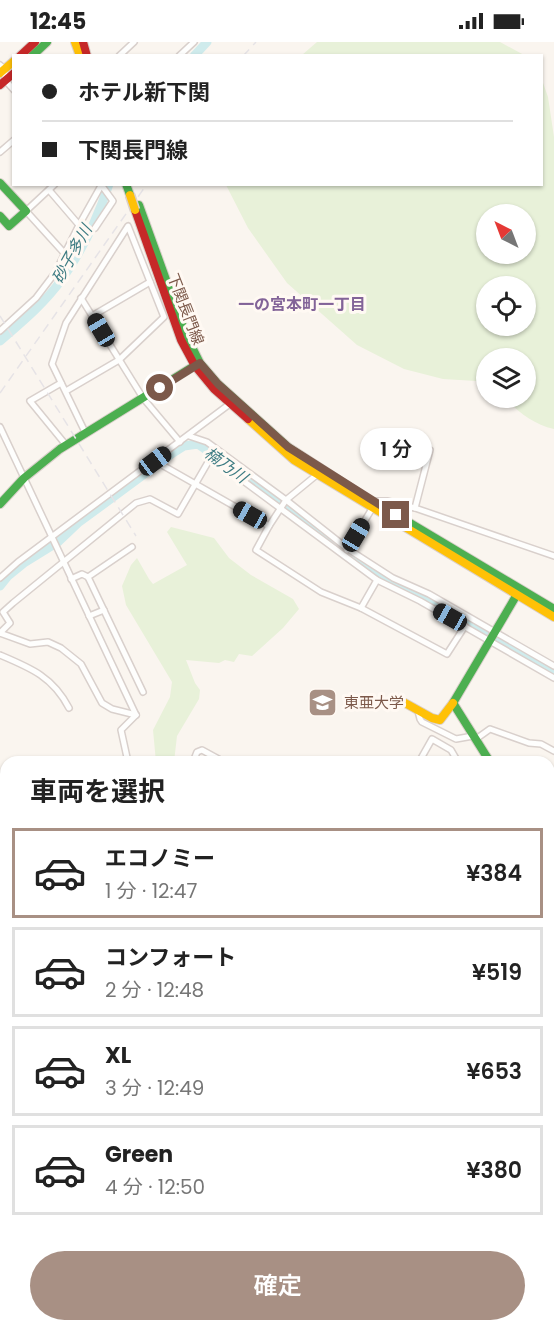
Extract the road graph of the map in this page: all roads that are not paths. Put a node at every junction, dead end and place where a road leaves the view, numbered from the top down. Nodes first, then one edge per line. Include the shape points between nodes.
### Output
1 (35, 42) edge
2 (47, 42) edge
3 (134, 42) edge
4 (194, 42) edge
5 (22, 54) edge
6 (34, 54) edge
7 (121, 54) edge
8 (181, 54) edge
9 (4, 74) edge
10 (12, 87) edge
11 (12, 142) edge
12 (0, 152) edge
13 (0, 183) edge
14 (53, 186) edge
15 (102, 186) edge
16 (131, 188) edge
17 (49, 190) junction
18 (26, 211) junction
19 (0, 216) edge
20 (79, 225) junction
21 (96, 228) dead end
22 (65, 254) junction
23 (150, 282) junction
24 (81, 298) junction
25 (92, 316) junction
26 (0, 331) edge
27 (119, 360) junction
28 (197, 364) junction
29 (61, 383) junction
30 (66, 391) junction
31 (143, 398) junction
32 (233, 401) junction
33 (0, 427) edge
34 (86, 434) junction
35 (189, 436) junction
36 (180, 442) junction
37 (66, 445) junction
38 (430, 450) dead end
39 (155, 461) junction
40 (320, 472) junction
41 (24, 478) junction
42 (195, 484) junction
43 (286, 500) junction
44 (0, 504) edge
45 (374, 504) junction
46 (280, 507) junction
47 (415, 508) junction
48 (269, 526) junction
49 (52, 536) junction
50 (132, 547) dead end
51 (348, 549) junction
52 (554, 555) edge
53 (343, 556) junction
54 (63, 561) junction
55 (88, 577) junction
56 (0, 578) edge
57 (71, 579) junction
58 (376, 580) junction
59 (518, 592) junction
60 (361, 608) junction
61 (554, 609) edge
62 (104, 610) junction
63 (89, 616) junction
64 (554, 617) edge
65 (465, 626) junction
66 (0, 633) edge
67 (492, 636) junction
68 (0, 656) edge
69 (554, 666) edge
70 (554, 678) edge
71 (143, 692) dead end
72 (396, 698) dead end
73 (453, 703) junction
74 (69, 708) dead end
75 (418, 711) junction
76 (136, 715) junction
77 (475, 737) junction
78 (554, 752) edge
79 (127, 756) edge
80 (195, 756) edge
81 (213, 756) edge
82 (422, 756) edge
83 (455, 756) edge
84 (486, 756) edge

1 - 5 main road
2 - 6 main road
3 - 7 street
4 - 8 street
9 - 10 street
11 - 12 street
13 - 18 main road
14 - 17 street
15 - 20 street
15 - 21 street via 113,201
16 - 28 main road, 下関長門線
17 - 18 street
17 - 20 street
18 - 19 main road via 9,226
18 - 22 street
20 - 22 street
22 - 26 street via 36,298
23 - 24 street via 128,226
23 - 25 street
23 - 27 street via 164,316
24 - 25 street
24 - 29 street via 66,323 52,364
25 - 27 street
27 - 30 street
27 - 31 street
28 - 31 main road
28 - 32 main road, 下関長門線
29 - 30 street
29 - 37 street via 30,400
30 - 34 street
31 - 34 main road
31 - 36 street
32 - 35 street
32 - 40 main road, 下関長門線
33 - 41 street
34 - 37 main road
35 - 36 street
35 - 43 street via 207,442
36 - 39 street
37 - 41 main road
38 - 47 street
39 - 42 street
39 - 49 street
40 - 43 street
40 - 45 main road, 下関長門線
41 - 44 main road
41 - 49 street
42 - 46 street via 212,457
42 - 48 street
42 - 54 street via 178,514 150,499 136,503
43 - 46 street
43 - 51 street
45 - 47 street via 387,501
45 - 51 street
45 - 59 main road, 下関長門線
46 - 48 street
46 - 53 street
47 - 52 street
48 - 60 street via 256,550 321,592
49 - 54 street
49 - 56 street
50 - 55 street
51 - 53 street
51 - 67 street via 393,578 429,594
53 - 58 street
54 - 57 street
54 - 66 street via 3,612 10,624
55 - 57 street via 82,574
55 - 62 street
57 - 63 street
58 - 60 street
58 - 65 street
59 - 61 main road, 下関長門線
59 - 64 main road, 下関長門線
59 - 67 main road
60 - 65 street via 447,654
62 - 63 street
62 - 71 street
63 - 76 street
65 - 67 street
66 - 76 street via 30,644 48,642 62,648 81,664 102,704
67 - 69 street
67 - 70 street
67 - 73 main road
68 - 74 street via 46,677 61,692
72 - 75 main road
73 - 75 main road via 440,720
73 - 77 main road
75 - 77 street via 422,722 456,739
76 - 79 street via 121,730
77 - 78 street via 490,729 541,744
77 - 84 main road
80 - 81 street via 202,750
82 - 83 street via 432,739

